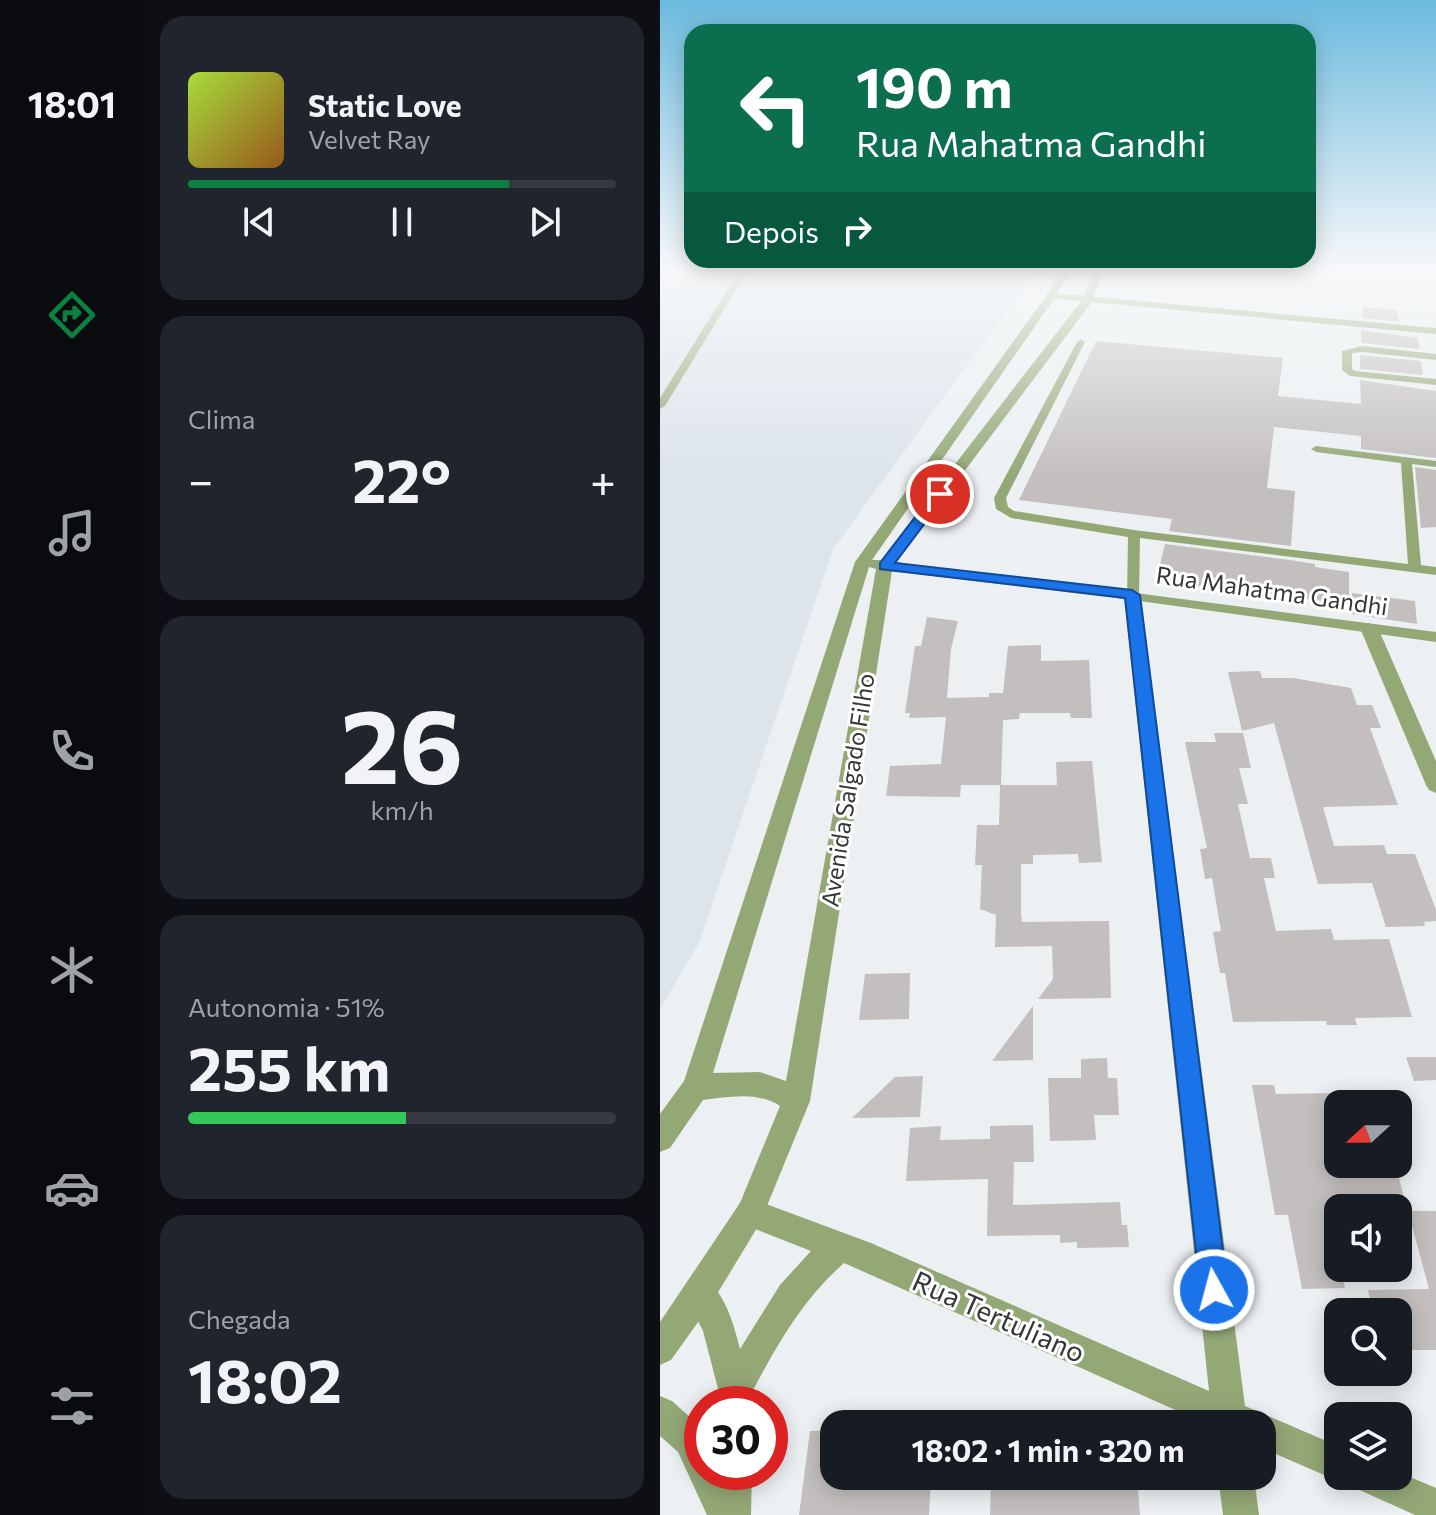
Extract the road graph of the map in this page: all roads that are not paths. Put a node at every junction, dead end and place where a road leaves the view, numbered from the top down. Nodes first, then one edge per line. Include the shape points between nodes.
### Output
1 (703, 336) edge
2 (1025, 336) edge
3 (1059, 336) edge
4 (1081, 342) dead end
5 (1436, 357) edge
6 (1436, 382) edge
7 (660, 406) edge
8 (1316, 449) dead end
9 (1406, 460) junction
10 (1436, 464) edge
11 (1134, 534) junction
12 (874, 564) junction
13 (1415, 569) junction
14 (1436, 571) edge
15 (1132, 595) junction
16 (1369, 628) junction
17 (1436, 637) edge
18 (1436, 785) edge
19 (695, 1088) junction
20 (796, 1101) junction
21 (660, 1138) edge
22 (750, 1213) junction
23 (839, 1247) junction
24 (700, 1293) junction
25 (660, 1349) edge
26 (732, 1386) edge
27 (741, 1386) edge
28 (1208, 1410) edge
29 (1234, 1410) edge
30 (660, 1413) edge
31 (684, 1435) edge
32 (1276, 1437) edge
33 (1324, 1458) edge
34 (713, 1490) edge
35 (734, 1490) edge
36 (1238, 1490) edge
37 (1399, 1490) edge
38 (1436, 1506) edge
39 (725, 1515) edge
40 (733, 1515) edge
41 (1241, 1515) edge

1 - 7 lane
2 - 12 street
3 - 12 street, Avenida Salgado Filho
4 - 11 lane via 1000,498 1002,509
5 - 6 lane via 1347,351 1347,370 1353,374
8 - 9 lane
9 - 10 lane
9 - 13 lane
11 - 13 lane
11 - 15 lane
12 - 15 street, Rua Mahatma Gandhi
12 - 19 street, Avenida Salgado Filho
12 - 20 street, Avenida Salgado Filho
13 - 14 lane
15 - 16 street, Rua Mahatma Gandhi
15 - 29 street
16 - 17 street, Rua Mahatma Gandhi
16 - 18 street
19 - 20 street via 752,1082 780,1089
19 - 21 street, Avenida Salgado Filho
20 - 22 street, Avenida Salgado Filho
22 - 23 street, Rua Tertuliano
22 - 24 street, Avenida Salgado Filho
23 - 27 street via 797,1285
23 - 28 street, Rua Tertuliano
24 - 25 street, Avenida Salgado Filho
24 - 26 street via 718,1327
30 - 31 street
32 - 33 street
34 - 39 street
35 - 40 street
36 - 41 street
37 - 38 street

